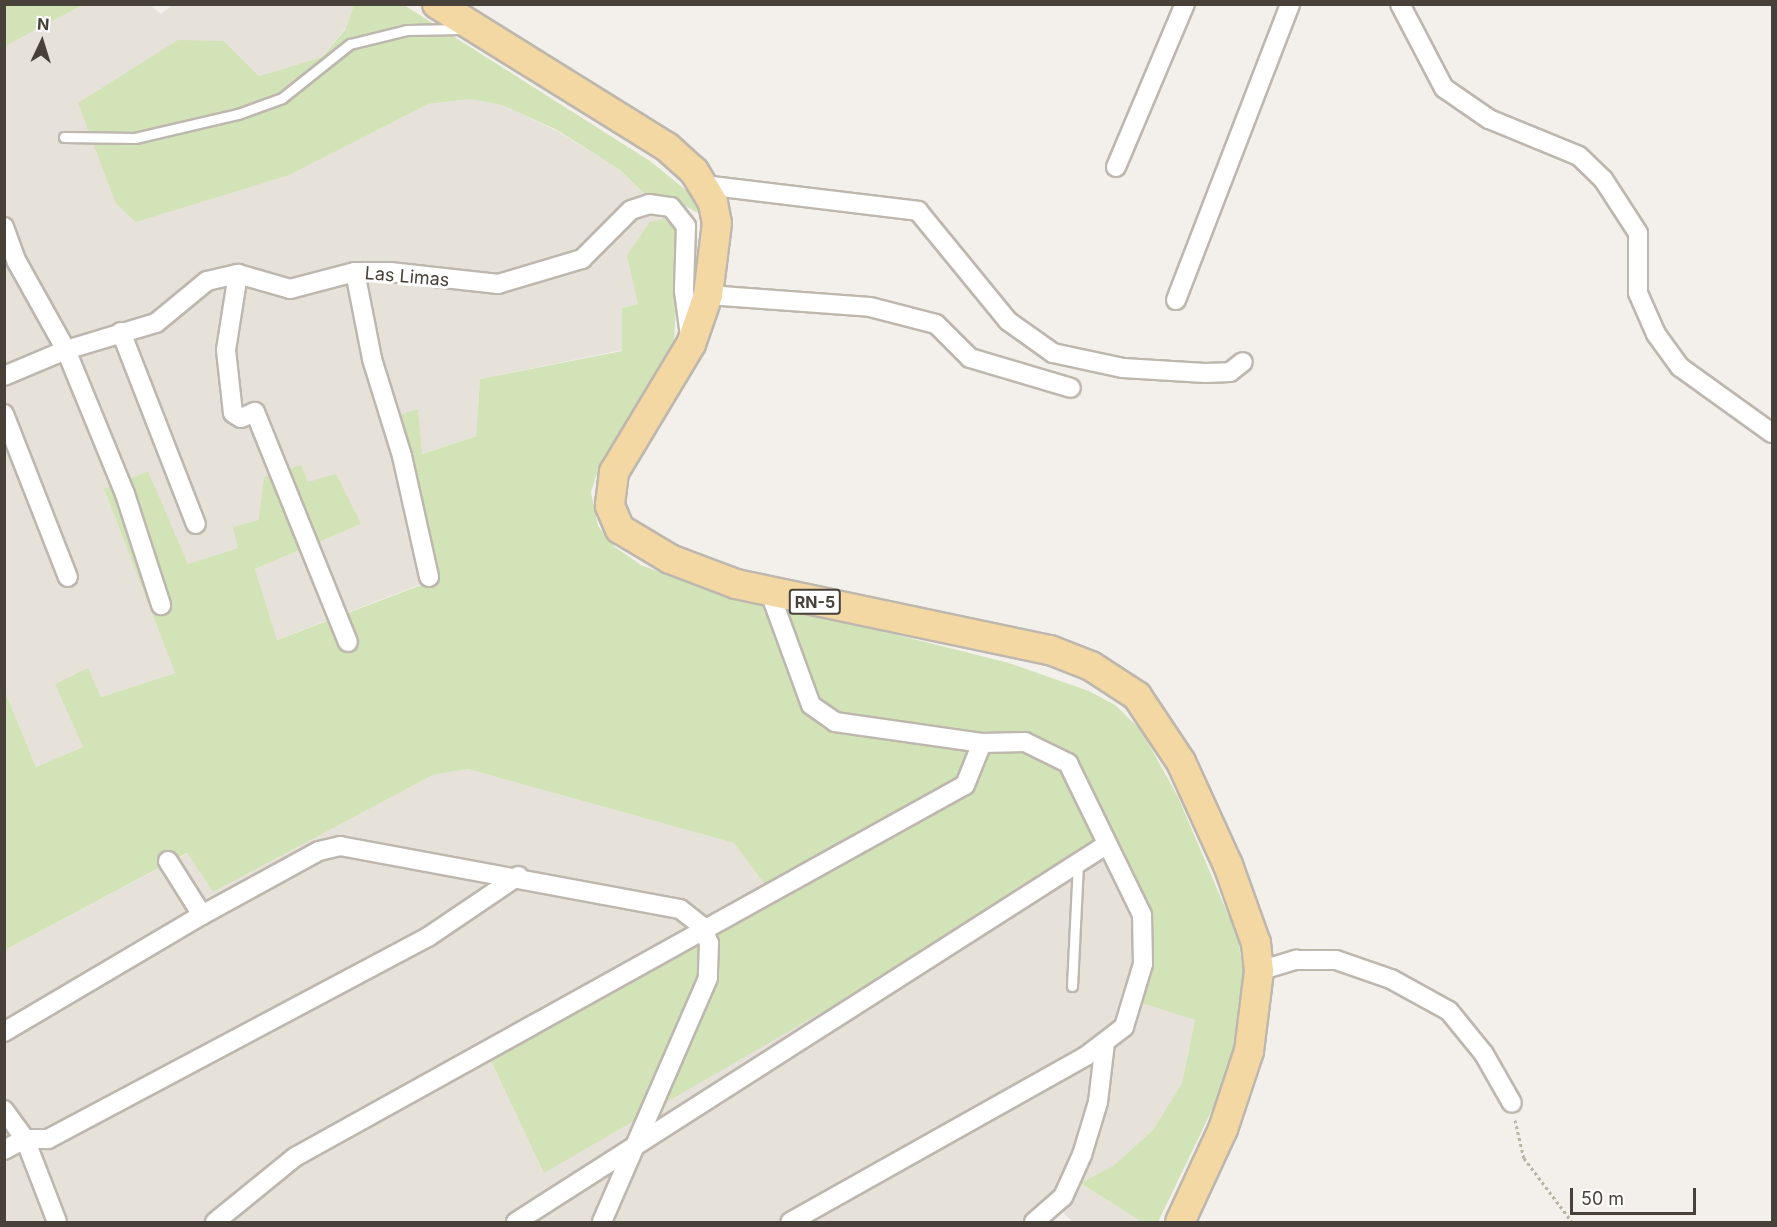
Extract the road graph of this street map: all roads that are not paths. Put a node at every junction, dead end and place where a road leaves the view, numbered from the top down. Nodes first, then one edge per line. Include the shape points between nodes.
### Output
1 (437, 4) edge
2 (1185, 4) edge
3 (1290, 4) edge
4 (1400, 4) edge
5 (477, 29) junction
6 (64, 137) dead end
7 (1116, 167) dead end
8 (705, 185) junction
9 (4, 227) edge
10 (355, 272) junction
11 (238, 274) junction
12 (708, 295) junction
13 (1176, 300) dead end
14 (121, 333) junction
15 (691, 344) junction
16 (66, 350) junction
17 (1243, 362) dead end
18 (4, 376) edge
19 (1071, 388) dead end
20 (4, 414) edge
21 (1773, 433) edge
22 (196, 524) dead end
23 (68, 577) dead end
24 (429, 577) dead end
25 (770, 592) junction
26 (161, 605) dead end
27 (348, 642) dead end
28 (982, 743) junction
29 (1106, 845) junction
30 (168, 861) dead end
31 (1078, 862) junction
32 (518, 876) junction
33 (202, 915) junction
34 (702, 926) junction
35 (1259, 971) junction
36 (1072, 986) dead end
37 (4, 1032) edge
38 (1104, 1042) junction
39 (1512, 1103) road end
40 (4, 1110) edge
41 (25, 1139) junction
42 (633, 1145) junction
43 (4, 1150) edge
44 (57, 1222) edge
45 (215, 1222) edge
46 (516, 1222) edge
47 (602, 1222) edge
48 (790, 1222) edge
49 (1034, 1222) edge
50 (1180, 1222) edge

1 - 5 main road, RN-5
2 - 7 street
3 - 13 street
4 - 21 street via 1444,88 1489,119 1579,156 1602,179 1638,233 1638,293 1656,334 1680,367
5 - 6 lane via 407,30 350,44 282,98 238,114 135,138
5 - 8 main road, RN-5 via 667,147
8 - 12 main road, RN-5 via 717,223
8 - 17 street via 918,211 1008,321 1053,352 1123,368 1205,373 1230,372
9 - 16 street via 17,262
10 - 11 street, Las Limas via 290,289
10 - 15 street, Las Limas via 498,284 582,259 631,210 649,204 671,207 686,226 684,291
10 - 24 street via 372,359 402,456
11 - 14 street, Las Limas via 207,280 156,323
11 - 27 street via 226,350 233,413 241,418 255,412
12 - 15 main road, RN-5
12 - 19 street via 870,307 903,315 936,324 970,358
14 - 16 street, Las Limas
14 - 22 street via 162,425
15 - 25 main road, RN-5 via 614,472 612,513 626,533 670,559
16 - 18 street, Las Limas
16 - 26 street via 125,494
20 - 23 street
25 - 28 street via 811,705 835,722
25 - 35 main road, RN-5 via 1050,650 1091,666 1137,696 1196,789 1256,943
28 - 29 street via 1024,742 1068,763
28 - 34 street via 965,784
29 - 31 street
29 - 38 street via 1142,915 1143,964 1124,1027
30 - 33 street
31 - 36 lane
31 - 42 street
32 - 33 street via 340,846 319,851
32 - 34 street via 680,909
32 - 41 street via 417,942 48,1139
33 - 37 street
34 - 42 street via 712,957 708,978
34 - 45 street via 295,1157
35 - 39 street via 1296,960 1336,960 1391,979 1449,1011 1484,1054
35 - 50 main road, RN-5 via 1248,1051 1223,1129
38 - 48 street
38 - 49 street via 1098,1102 1082,1155 1063,1197
40 - 41 street
41 - 43 street
41 - 44 street
42 - 46 street
42 - 47 street

